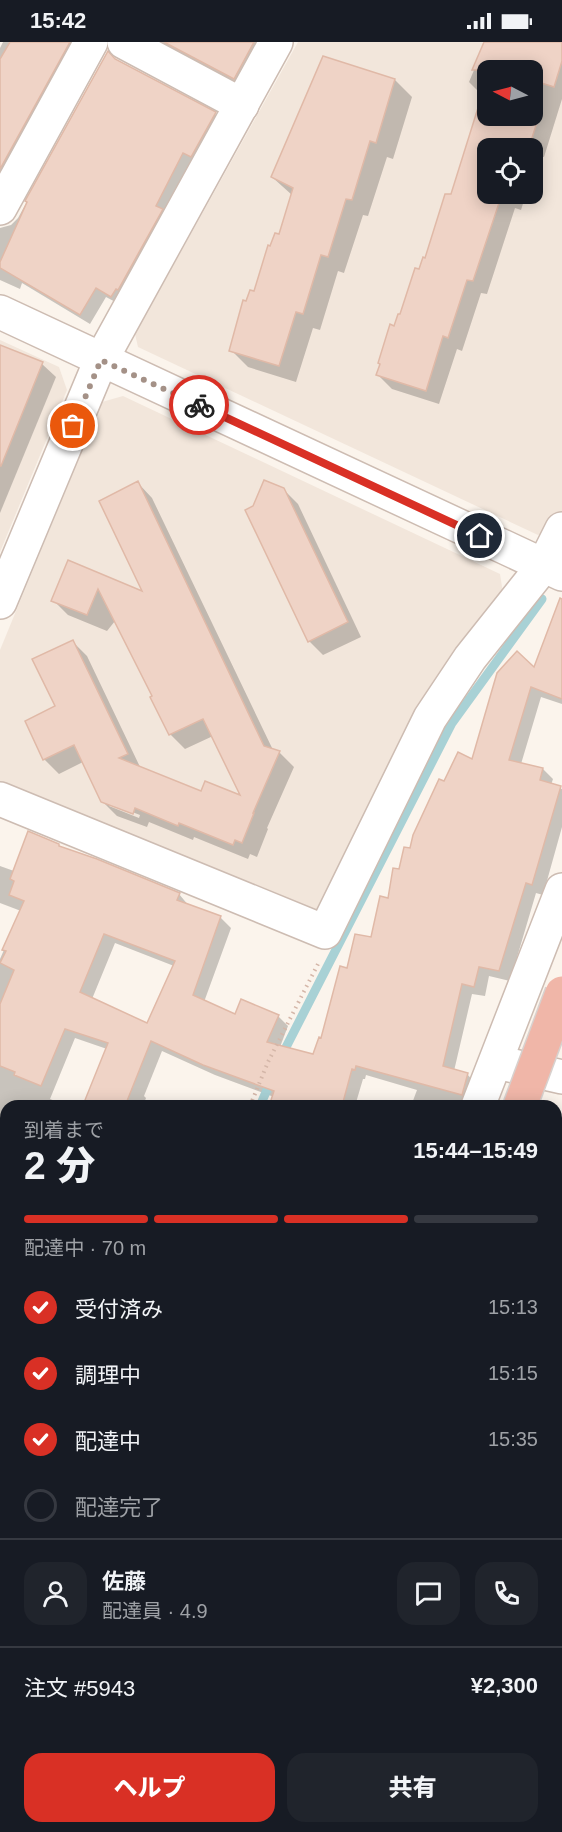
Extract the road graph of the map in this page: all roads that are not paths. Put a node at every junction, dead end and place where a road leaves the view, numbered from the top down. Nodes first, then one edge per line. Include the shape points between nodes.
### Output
1 (91, 42) edge
2 (124, 42) edge
3 (276, 42) edge
4 (242, 105) junction
5 (0, 208) edge
6 (0, 312) edge
7 (101, 360) junction
8 (562, 529) edge
9 (553, 570) edge
10 (0, 602) edge
11 (0, 799) edge
12 (562, 890) edge
13 (562, 993) edge
14 (494, 1062) junction
15 (562, 1077) edge
16 (480, 1100) edge
17 (522, 1100) edge

1 - 5 street
2 - 4 street
3 - 4 street
4 - 7 street
6 - 7 street
7 - 9 street
7 - 10 street
8 - 9 street
9 - 11 street via 470,658 430,718 325,932
12 - 14 street
13 - 17 highway, bridge
14 - 15 street
14 - 16 street

